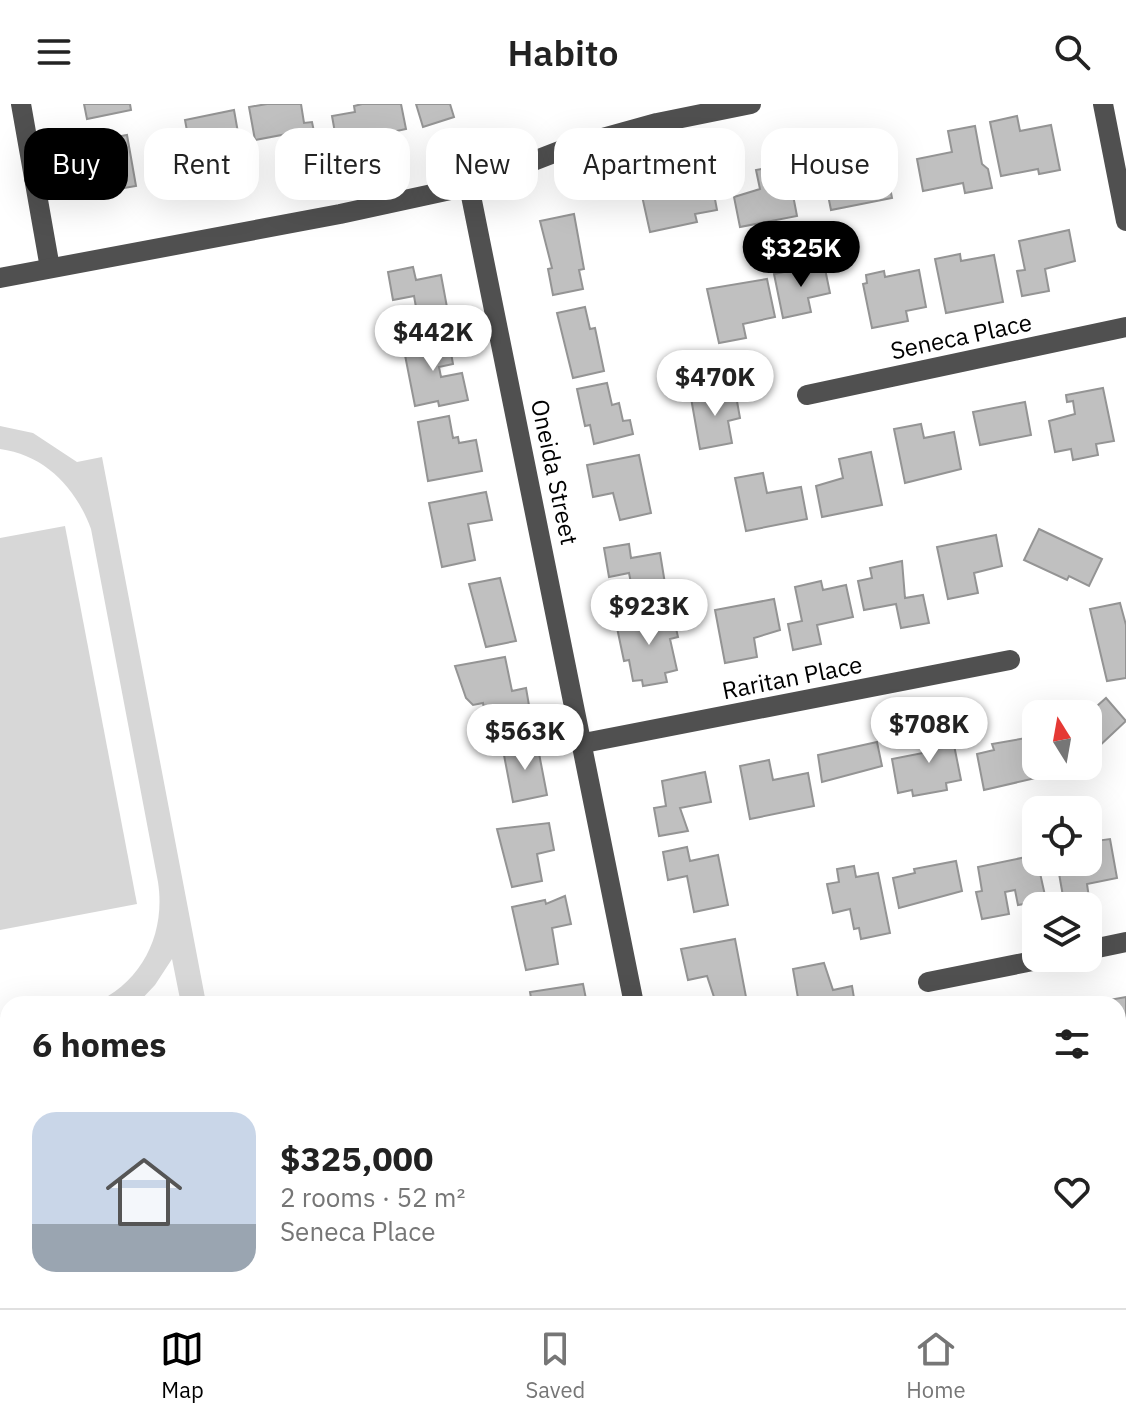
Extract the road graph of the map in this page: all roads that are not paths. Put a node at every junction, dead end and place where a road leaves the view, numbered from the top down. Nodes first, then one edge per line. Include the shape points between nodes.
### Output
1 (21, 104) edge
2 (751, 104) edge
3 (1103, 104) edge
4 (538, 159) edge
5 (426, 195) edge
6 (472, 200) edge
7 (1126, 221) edge
8 (50, 268) junction
9 (0, 278) edge
10 (1126, 327) edge
11 (807, 395) dead end
12 (1010, 660) dead end
13 (584, 743) junction
14 (1126, 942) edge
15 (1102, 947) edge
16 (1022, 963) edge
17 (928, 982) dead end
18 (632, 996) edge

1 - 8 street
2 - 4 street via 657,123
3 - 7 street
5 - 8 street
6 - 13 street, Oneida Street
8 - 9 street
10 - 11 street, Seneca Place
12 - 13 street, Raritan Place
13 - 18 street, Oneida Street
14 - 15 street
16 - 17 street

